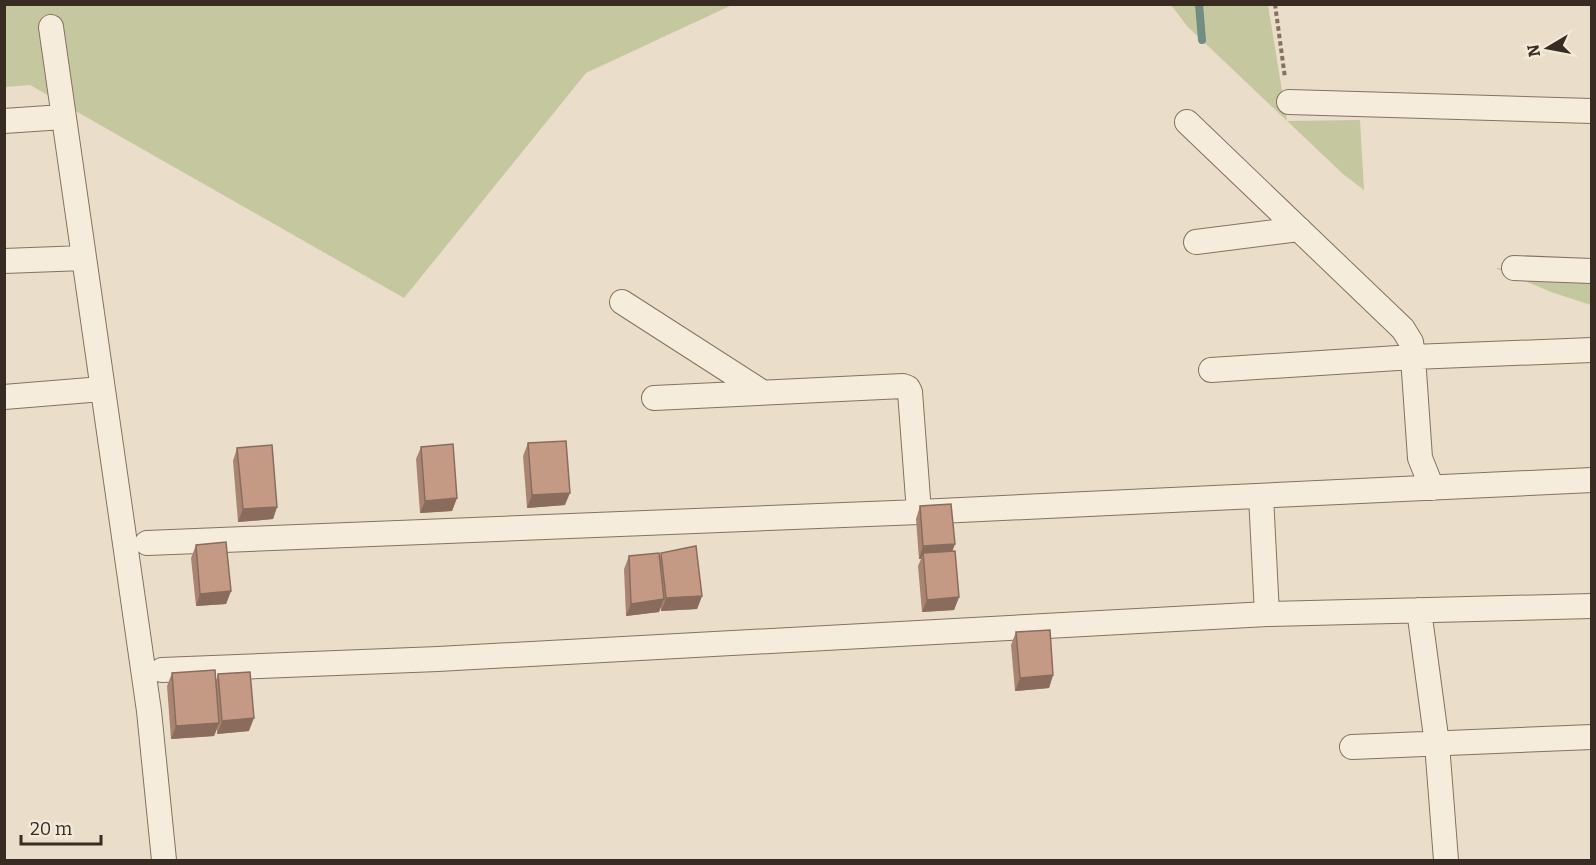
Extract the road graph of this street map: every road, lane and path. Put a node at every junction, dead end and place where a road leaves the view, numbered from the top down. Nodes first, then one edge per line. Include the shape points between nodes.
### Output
1 (1275, 4) edge
2 (51, 27) dead end
3 (1288, 102) joint
4 (1592, 111) edge
5 (63, 117) junction
6 (4, 121) edge
7 (1187, 122) dead end
8 (1299, 229) junction
9 (1196, 242) dead end
10 (84, 258) junction
11 (4, 261) edge
12 (1514, 268) dead end
13 (1592, 271) edge
14 (622, 302) dead end
15 (1592, 350) edge
16 (1413, 357) junction
17 (1211, 370) dead end
18 (102, 389) junction
19 (762, 392) junction
20 (4, 396) edge
21 (654, 398) dead end
22 (1592, 480) edge
23 (1432, 488) junction
24 (1261, 496) junction
25 (919, 512) junction
26 (147, 543) dead end
27 (1592, 606) edge
28 (1419, 610) junction
29 (1267, 614) junction
30 (162, 670) dead end
31 (1592, 736) edge
32 (1437, 744) junction
33 (1352, 747) dead end
34 (164, 861) edge
35 (1446, 861) edge

1 - 3 path
2 - 5 street
3 - 4 street
5 - 6 street
5 - 10 street
7 - 8 street
8 - 9 street
8 - 16 street via 1403,329 1411,342
10 - 11 street
10 - 18 street
12 - 13 street
14 - 19 street
15 - 16 street
16 - 17 street
16 - 23 street via 1420,458
18 - 20 street
18 - 34 street via 149,711
19 - 21 street
19 - 25 street via 908,388
22 - 23 street
23 - 24 street
24 - 25 street
24 - 29 street
25 - 26 street
27 - 28 street
28 - 29 street
28 - 32 street
29 - 30 street
31 - 32 street
32 - 33 street
32 - 35 street

